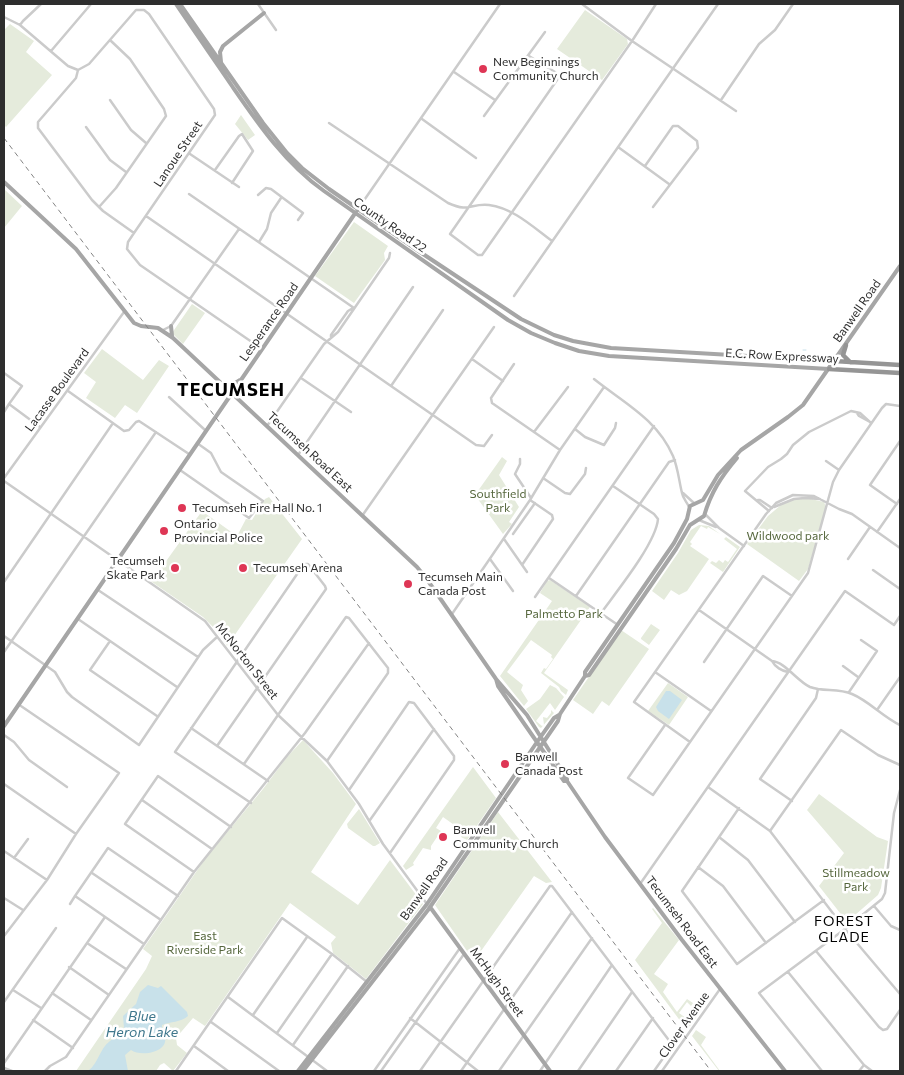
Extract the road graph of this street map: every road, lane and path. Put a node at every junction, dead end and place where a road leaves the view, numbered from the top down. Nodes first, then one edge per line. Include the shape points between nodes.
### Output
1 (41, 4) edge
2 (91, 4) edge
3 (176, 4) edge
4 (180, 4) edge
5 (258, 4) edge
6 (500, 4) edge
7 (582, 4) edge
8 (656, 4) edge
9 (718, 4) edge
10 (793, 4) edge
11 (264, 13) junction
12 (4, 17) edge
13 (20, 25) junction
14 (276, 30) dead end
15 (545, 32) dead end
16 (110, 40) junction
17 (632, 41) junction
18 (51, 51) junction
19 (529, 56) junction
20 (222, 65) junction
21 (674, 68) junction
22 (78, 70) junction
23 (454, 72) junction
24 (110, 100) dead end
25 (495, 100) junction
26 (720, 100) junction
27 (736, 111) dead end
28 (484, 116) dead end
29 (422, 119) junction
30 (330, 123) dead end
31 (86, 127) dead end
32 (146, 143) junction
33 (618, 148) junction
34 (190, 154) junction
35 (476, 158) dead end
36 (390, 165) junction
37 (645, 166) junction
38 (215, 170) junction
39 (126, 173) junction
40 (4, 182) edge
41 (232, 183) junction
42 (670, 184) junction
43 (239, 187) dead end
44 (189, 194) dead end
45 (258, 195) dead end
46 (281, 198) junction
47 (653, 206) dead end
48 (99, 207) junction
49 (468, 209) junction
50 (357, 211) junction
51 (511, 213) junction
52 (146, 216) junction
53 (298, 220) dead end
54 (239, 228) junction
55 (134, 233) junction
56 (552, 241) junction
57 (259, 242) junction
58 (390, 253) dead end
59 (214, 264) junction
60 (900, 266) edge
61 (311, 278) junction
62 (413, 287) dead end
63 (514, 296) dead end
64 (190, 299) junction
65 (354, 308) junction
66 (443, 310) dead end
67 (124, 312) junction
68 (287, 314) junction
69 (171, 326) junction
70 (494, 327) dead end
71 (163, 330) junction
72 (172, 338) junction
73 (327, 342) junction
74 (846, 345) junction
75 (262, 349) junction
76 (669, 352) joint
77 (472, 359) junction
78 (663, 359) joint
79 (834, 362) junction
80 (851, 362) junction
81 (514, 364) dead end
82 (360, 365) junction
83 (900, 365) edge
84 (829, 369) junction
85 (900, 373) edge
86 (4, 374) edge
87 (301, 378) junction
88 (241, 379) junction
89 (594, 379) dead end
90 (503, 381) junction
91 (220, 382) junction
92 (391, 386) junction
93 (568, 387) dead end
94 (604, 387) junction
95 (67, 390) junction
96 (232, 393) junction
97 (169, 397) dead end
98 (335, 401) junction
99 (9, 404) junction
100 (900, 406) edge
101 (4, 412) edge
102 (351, 412) dead end
103 (433, 415) junction
104 (113, 423) junction
105 (616, 423) dead end
106 (871, 423) junction
107 (267, 426) junction
108 (654, 426) junction
109 (40, 427) junction
110 (574, 429) junction
111 (205, 430) junction
112 (156, 432) junction
113 (534, 432) junction
114 (492, 435) dead end
115 (900, 441) edge
116 (197, 443) junction
117 (745, 448) junction
118 (560, 450) junction
119 (189, 454) junction
120 (298, 455) junction
121 (520, 459) dead end
122 (674, 460) junction
123 (826, 461) dead end
124 (586, 468) dead end
125 (179, 469) junction
126 (839, 470) junction
127 (543, 478) junction
128 (4, 479) edge
129 (613, 486) junction
130 (682, 492) junction
131 (531, 499) junction
132 (900, 499) edge
133 (535, 503) junction
134 (828, 503) junction
135 (639, 504) junction
136 (696, 504) junction
137 (897, 504) junction
138 (772, 509) junction
139 (689, 510) junction
140 (705, 512) junction
141 (51, 514) junction
142 (362, 516) junction
143 (698, 520) junction
144 (870, 527) junction
145 (719, 528) junction
146 (877, 532) junction
147 (513, 534) dead end
148 (83, 536) junction
149 (504, 539) junction
150 (744, 546) junction
151 (900, 548) edge
152 (490, 559) junction
153 (848, 559) dead end
154 (118, 560) junction
155 (522, 565) junction
156 (872, 570) dead end
157 (527, 572) dead end
158 (549, 578) junction
159 (4, 582) edge
160 (98, 589) junction
161 (900, 589) edge
162 (513, 592) dead end
163 (576, 596) junction
164 (792, 596) junction
165 (535, 597) dead end
166 (699, 610) junction
167 (601, 613) junction
168 (452, 614) junction
169 (900, 616) edge
170 (78, 619) junction
171 (619, 626) junction
172 (726, 629) junction
173 (4, 636) edge
174 (217, 637) junction
175 (861, 640) dead end
176 (12, 641) junction
177 (110, 641) junction
178 (368, 643) junction
179 (755, 649) junction
180 (4, 652) edge
181 (198, 658) junction
182 (237, 662) junction
183 (704, 662) dead end
184 (45, 664) junction
185 (843, 666) dead end
186 (655, 672) junction
187 (788, 672) junction
188 (858, 677) junction
189 (900, 677) edge
190 (496, 679) junction
191 (177, 687) junction
192 (257, 689) junction
193 (818, 689) junction
194 (849, 692) junction
195 (18, 704) junction
196 (877, 710) junction
197 (711, 711) junction
198 (560, 714) junction
199 (278, 715) junction
200 (157, 716) junction
201 (665, 725) junction
202 (900, 725) edge
203 (4, 726) edge
204 (191, 728) junction
205 (434, 729) junction
206 (4, 735) edge
207 (541, 736) junction
208 (302, 737) junction
209 (543, 741) junction
210 (690, 742) junction
211 (538, 744) junction
212 (217, 746) junction
213 (327, 761) junction
214 (244, 764) junction
215 (900, 765) edge
216 (268, 781) junction
217 (567, 781) junction
218 (4, 784) edge
219 (67, 787) dead end
220 (708, 787) junction
221 (349, 790) junction
222 (900, 790) edge
223 (142, 800) junction
224 (792, 801) junction
225 (251, 803) junction
226 (739, 808) junction
227 (370, 820) junction
228 (231, 827) junction
229 (770, 831) junction
230 (76, 834) junction
231 (719, 837) junction
232 (28, 839) dead end
233 (212, 849) junction
234 (4, 851) edge
235 (390, 853) junction
236 (14, 858) junction
237 (698, 867) junction
238 (194, 872) junction
239 (92, 873) junction
240 (47, 880) junction
241 (640, 884) junction
242 (75, 896) junction
243 (178, 896) junction
244 (4, 898) edge
245 (824, 900) junction
246 (70, 904) dead end
247 (428, 905) junction
248 (874, 906) junction
249 (23, 910) junction
250 (572, 912) junction
251 (105, 917) junction
252 (161, 920) junction
253 (795, 922) junction
254 (56, 928) dead end
255 (846, 928) junction
256 (900, 930) edge
257 (4, 936) edge
258 (307, 936) junction
259 (592, 938) junction
260 (87, 943) junction
261 (766, 943) junction
262 (144, 944) junction
263 (460, 948) junction
264 (816, 951) junction
265 (332, 954) junction
266 (464, 954) junction
267 (612, 965) junction
268 (348, 966) junction
269 (69, 968) junction
270 (126, 970) junction
271 (788, 972) junction
272 (484, 981) junction
273 (368, 984) junction
274 (434, 984) junction
275 (439, 987) junction
276 (12, 989) junction
277 (720, 989) junction
278 (632, 992) junction
279 (52, 993) junction
280 (900, 994) edge
281 (109, 995) junction
282 (228, 997) junction
283 (4, 1002) edge
284 (41, 1008) junction
285 (504, 1009) junction
286 (900, 1010) edge
287 (253, 1015) junction
288 (410, 1018) junction
289 (653, 1018) junction
290 (33, 1020) junction
291 (91, 1020) junction
292 (211, 1021) junction
293 (415, 1022) junction
294 (277, 1033) junction
295 (524, 1036) junction
296 (440, 1042) junction
297 (293, 1045) junction
298 (194, 1046) junction
299 (72, 1048) junction
300 (384, 1056) junction
301 (311, 1058) junction
302 (389, 1060) junction
303 (4, 1063) edge
304 (467, 1063) junction
305 (544, 1063) junction
306 (864, 1065) junction
307 (4, 1068) edge
308 (12, 1071) edge
309 (45, 1071) edge
310 (176, 1071) edge
311 (228, 1071) edge
312 (279, 1071) edge
313 (298, 1071) edge
314 (303, 1071) edge
315 (327, 1071) edge
316 (374, 1071) edge
317 (381, 1071) edge
318 (420, 1071) edge
319 (461, 1071) edge
320 (478, 1071) edge
321 (499, 1071) edge
322 (540, 1071) edge
323 (550, 1071) edge
324 (578, 1071) edge
325 (616, 1071) edge
326 (654, 1071) edge
327 (662, 1071) edge
328 (785, 1071) edge
329 (822, 1071) edge
330 (858, 1071) edge
331 (872, 1071) edge

1 - 13 street
2 - 18 street
3 - 50 main road, County Road 22 via 275,146 316,185
4 - 20 main road, County Road 22
5 - 11 street
6 - 23 street, Lesperance Road
7 - 17 street
8 - 17 street
9 - 21 street
10 - 26 street via 775,30 759,44
11 - 14 street
11 - 20 main road via 223,46 220,52
12 - 13 street
13 - 18 street
15 - 19 street
16 - 22 street, Lanoue Street via 89,64
16 - 32 street via 130,58 165,111 165,117
16 - 34 street, Lanoue Street via 138,9 146,11 153,19 215,111 215,117
17 - 21 street
17 - 51 street
18 - 22 street
19 - 25 street
19 - 49 street via 555,72 557,80
20 - 50 main road, County Road 22 via 287,153
21 - 26 street
21 - 33 street
22 - 48 street, Lanoue Street via 76,78 37,126
23 - 25 street
23 - 29 street, Lesperance Road
24 - 32 street via 131,130
25 - 28 street
26 - 27 street
29 - 35 street
29 - 36 street, Lesperance Road
30 - 36 street
31 - 39 street via 110,160
32 - 39 street
33 - 37 street
33 - 56 street
34 - 38 street
34 - 52 street, Lanoue Street
36 - 49 street via 448,203
36 - 50 street, Lesperance Road
37 - 42 street
37 - 42 street via 673,126 678,126 697,141 698,148
38 - 41 street
38 - 41 street via 242,134 254,151
39 - 48 street
40 - 67 main road, Tecumseh Road East via 76,248
41 - 43 street
42 - 47 street
44 - 54 street
45 - 46 street via 266,188
46 - 53 street via 303,213
46 - 57 street
48 - 55 street
49 - 51 street via 487,205
49 - 51 street via 450,234 478,255 482,255
50 - 61 main road, Lesperance Road
50 - 76 main road, County Road 22 via 536,327 592,345
50 - 78 main road, County Road 22 via 489,307 531,333 593,354
51 - 56 street
52 - 55 street, Lanoue Street
52 - 59 street
54 - 57 street
54 - 59 street
55 - 64 street, Lanoue Street via 127,245 133,258
56 - 63 street
57 - 61 street
58 - 65 street
59 - 64 street
59 - 68 street
60 - 74 main road, Banwell Road
61 - 65 street
61 - 68 main road, Lesperance Road
62 - 82 street
64 - 69 street
64 - 75 street, Lanoue Street
65 - 73 street
66 - 92 street
67 - 71 main road, Tecumseh Road East via 136,324
67 - 95 street, Lacasse Boulevard
68 - 73 street
68 - 75 main road, Lesperance Road
69 - 71 street
69 - 72 main road
70 - 77 street
71 - 72 main road, Tecumseh Road East
72 - 91 main road, Tecumseh Road East
73 - 82 street
73 - 87 street
74 - 79 main road, Banwell Road
74 - 80 highway via 844,356
75 - 88 main road, Lesperance Road
76 - 79 main road, E.C. Row Expressway
77 - 90 street
77 - 103 street
78 - 84 main road, E.C. Row Expressway
79 - 80 highway, E.C. Row Expressway
79 - 84 main road, Banwell Road
80 - 83 highway, E.C. Row Expressway
81 - 90 street
82 - 92 street
82 - 98 street
84 - 85 highway, E.C. Row Expressway
84 - 117 main road, Banwell Road via 800,408
86 - 99 street via 22,386
87 - 98 street
87 - 107 street
88 - 91 main road via 232,385
88 - 96 main road, Lesperance Road
89 - 94 street
90 - 113 street via 491,398 492,403
91 - 96 main road, Tecumseh Road East
92 - 103 street
93 - 113 street
94 - 108 street
94 - 110 street
95 - 104 street
95 - 109 street, Lacasse Boulevard
96 - 107 main road, Tecumseh Road East
96 - 111 main road, Lesperance Road
97 - 111 street
98 - 102 street
98 - 120 street
99 - 101 street
99 - 109 street
100 - 106 street via 886,404
103 - 114 street via 476,444 484,446
103 - 142 street
104 - 112 street via 124,431 139,421
104 - 141 street
105 - 110 street via 604,445
106 - 126 street
106 - 138 street via 851,411 809,432 793,445 744,491
107 - 120 main road, Tecumseh Road East
108 - 122 street
108 - 129 street
109 - 128 street, Lacasse Boulevard
110 - 118 street
111 - 116 main road, Lesperance Road
112 - 119 street
112 - 148 street
113 - 118 street
115 - 137 street via 870,485
116 - 119 main road, Lesperance Road
116 - 125 street via 211,453 219,469 263,501 249,518
117 - 136 main road, Banwell Road via 721,471 704,498
117 - 140 main road, Banwell Road via 718,481
118 - 127 street
119 - 125 main road, Lesperance Road
120 - 142 main road, Tecumseh Road East
121 - 131 street via 515,474
122 - 130 street
122 - 135 street via 668,462
123 - 126 street
124 - 127 street via 570,494
125 - 154 main road, Lesperance Road
126 - 134 street
127 - 131 street
128 - 141 street, McNorton Street
129 - 135 street
129 - 158 street
130 - 136 street
130 - 139 street
131 - 133 street
131 - 149 street
132 - 137 street
133 - 147 street
133 - 155 street via 552,514 553,519
134 - 138 street via 820,499 794,499
134 - 144 street
134 - 164 street via 811,567
135 - 163 street
135 - 167 street via 658,518 657,524 645,550
136 - 139 main road
136 - 140 main road via 703,506
137 - 146 street
138 - 150 street
139 - 143 main road via 690,516
139 - 171 main road, Banwell Road via 674,543
140 - 143 main road
140 - 145 street
141 - 148 street, McNorton Street
141 - 159 street
142 - 168 main road, Tecumseh Road East via 417,567
143 - 145 street
143 - 171 main road, Banwell Road via 688,527 676,549
144 - 146 street
144 - 153 street
145 - 150 street
146 - 151 street
148 - 154 street, McNorton Street
148 - 176 street
149 - 152 street
149 - 155 street
150 - 166 street
152 - 162 street
152 - 168 street
154 - 160 main road, Lesperance Road
154 - 174 street, McNorton Street via 200,617
155 - 157 street
156 - 161 street
158 - 163 street
158 - 165 street
160 - 170 main road, Lesperance Road
160 - 181 street
163 - 167 street
164 - 172 street via 763,576
164 - 179 street
166 - 172 street
166 - 186 street
167 - 171 street
168 - 190 main road, Tecumseh Road East
169 - 187 street via 894,625 846,591
170 - 177 street
170 - 184 main road, Lesperance Road
171 - 198 main road, Banwell Road via 585,672
172 - 179 street
172 - 183 street
173 - 176 street
174 - 181 street
174 - 182 street, McNorton Street
175 - 188 street via 877,651
176 - 180 street
176 - 184 street
177 - 191 street
177 - 200 street via 90,670
178 - 199 street via 346,617
178 - 208 street
178 - 213 street via 388,668 388,673
179 - 187 street
179 - 197 street
181 - 191 street
182 - 192 street, McNorton Street
182 - 192 street via 304,564 308,564 326,589
182 - 204 street
184 - 195 main road, Lesperance Road
184 - 200 street via 56,672 72,697 139,745
185 - 188 street
186 - 197 street
186 - 201 street via 634,702
187 - 193 street
187 - 220 street
188 - 194 street
189 - 196 street
190 - 207 main road, Tecumseh Road East
190 - 211 main road, Tecumseh Road East
191 - 200 street
192 - 199 street, McNorton Street
192 - 212 street
193 - 194 street
193 - 224 street via 816,698 760,779
194 - 196 street
195 - 203 main road, Lesperance Road
195 - 230 street via 119,773
196 - 202 street
197 - 210 street
198 - 207 main road, Banwell Road
198 - 209 main road, Banwell Road
199 - 208 street, McNorton Street
199 - 214 street
201 - 210 street
201 - 210 street via 628,778 653,795
204 - 212 street
204 - 225 street via 175,752
205 - 221 street via 414,703 409,702
205 - 227 street
205 - 235 street via 454,760
206 - 219 street via 30,760
207 - 209 main road, Tecumseh Road East
207 - 211 main road, Banwell Road
208 - 213 street, McNorton Street
208 - 216 street
209 - 211 main road, Banwell Road
209 - 217 main road, Tecumseh Road East
211 - 217 main road, Tecumseh Road East
211 - 247 main road, Banwell Road
212 - 214 street
213 - 221 street, McNorton Street
214 - 216 street
215 - 224 street via 841,730
216 - 225 street
217 - 241 main road, Tecumseh Road East
218 - 230 street
220 - 226 street
220 - 241 street
221 - 227 street, McNorton Street
222 - 248 street via 894,813 885,893
223 - 228 street via 158,776
223 - 233 street
223 - 238 street via 125,824
224 - 229 street
225 - 228 street
226 - 229 street
226 - 231 street
227 - 235 street, McNorton Street
228 - 233 street
229 - 245 street
230 - 240 street
231 - 237 street
231 - 253 street via 748,860
232 - 236 street
233 - 238 street
234 - 236 street
235 - 247 street, McNorton Street
236 - 240 street
237 - 261 street via 723,886
237 - 261 street via 682,891 737,964
238 - 243 street
239 - 242 street
239 - 243 street via 108,848
239 - 252 street
240 - 249 street
241 - 277 main road, Tecumseh Road East
242 - 246 street
242 - 251 street
243 - 252 street
244 - 249 street
245 - 253 street
245 - 255 street
247 - 263 main road, McHugh Street
247 - 273 main road, Banwell Road
248 - 255 street
248 - 256 street via 891,926
249 - 257 street
250 - 259 street
250 - 272 street via 550,886
250 - 285 street
251 - 260 street
251 - 262 street
252 - 262 street
253 - 261 street
254 - 276 street
255 - 264 street
255 - 280 street
258 - 265 street
258 - 282 street via 282,918
258 - 287 street
259 - 267 street
259 - 295 street
260 - 269 street
260 - 270 street
262 - 270 street
263 - 266 main road, McHugh Street
263 - 274 street
264 - 271 street
264 - 286 street via 879,1028 887,1029
265 - 268 street
265 - 294 street
266 - 272 main road, McHugh Street
266 - 275 street
267 - 278 street
267 - 305 street
268 - 273 street
268 - 297 street
269 - 279 street
269 - 281 street
270 - 281 street
271 - 306 street
271 - 329 street via 758,993
272 - 285 main road, McHugh Street
272 - 296 street
273 - 301 main road, Banwell Road
274 - 275 street
274 - 288 street
275 - 293 street
276 - 283 street
276 - 284 street
277 - 327 street, Clover Avenue
277 - 328 main road, Tecumseh Road East
278 - 289 street
278 - 324 street
279 - 284 street
279 - 291 street
281 - 291 street
282 - 287 street
282 - 292 street
284 - 290 street
285 - 295 main road, McHugh Street
285 - 304 street
287 - 294 street
288 - 293 street
288 - 300 street
289 - 325 street
289 - 326 street, Clover Avenue via 671,1043
290 - 299 street
290 - 303 street
291 - 299 street
292 - 298 street
292 - 312 street
293 - 296 street
293 - 302 street
294 - 297 street
295 - 305 main road, McHugh Street
295 - 321 street
296 - 304 street
296 - 318 street
297 - 301 street
298 - 310 street
298 - 311 street
299 - 309 street via 66,1057
300 - 302 street
300 - 316 street
301 - 313 main road, Banwell Road
301 - 314 main road, Banwell Road
301 - 315 street
302 - 317 street
304 - 319 street
304 - 320 street
305 - 322 street
305 - 323 main road, McHugh Street
306 - 330 street
306 - 331 street
307 - 308 street

